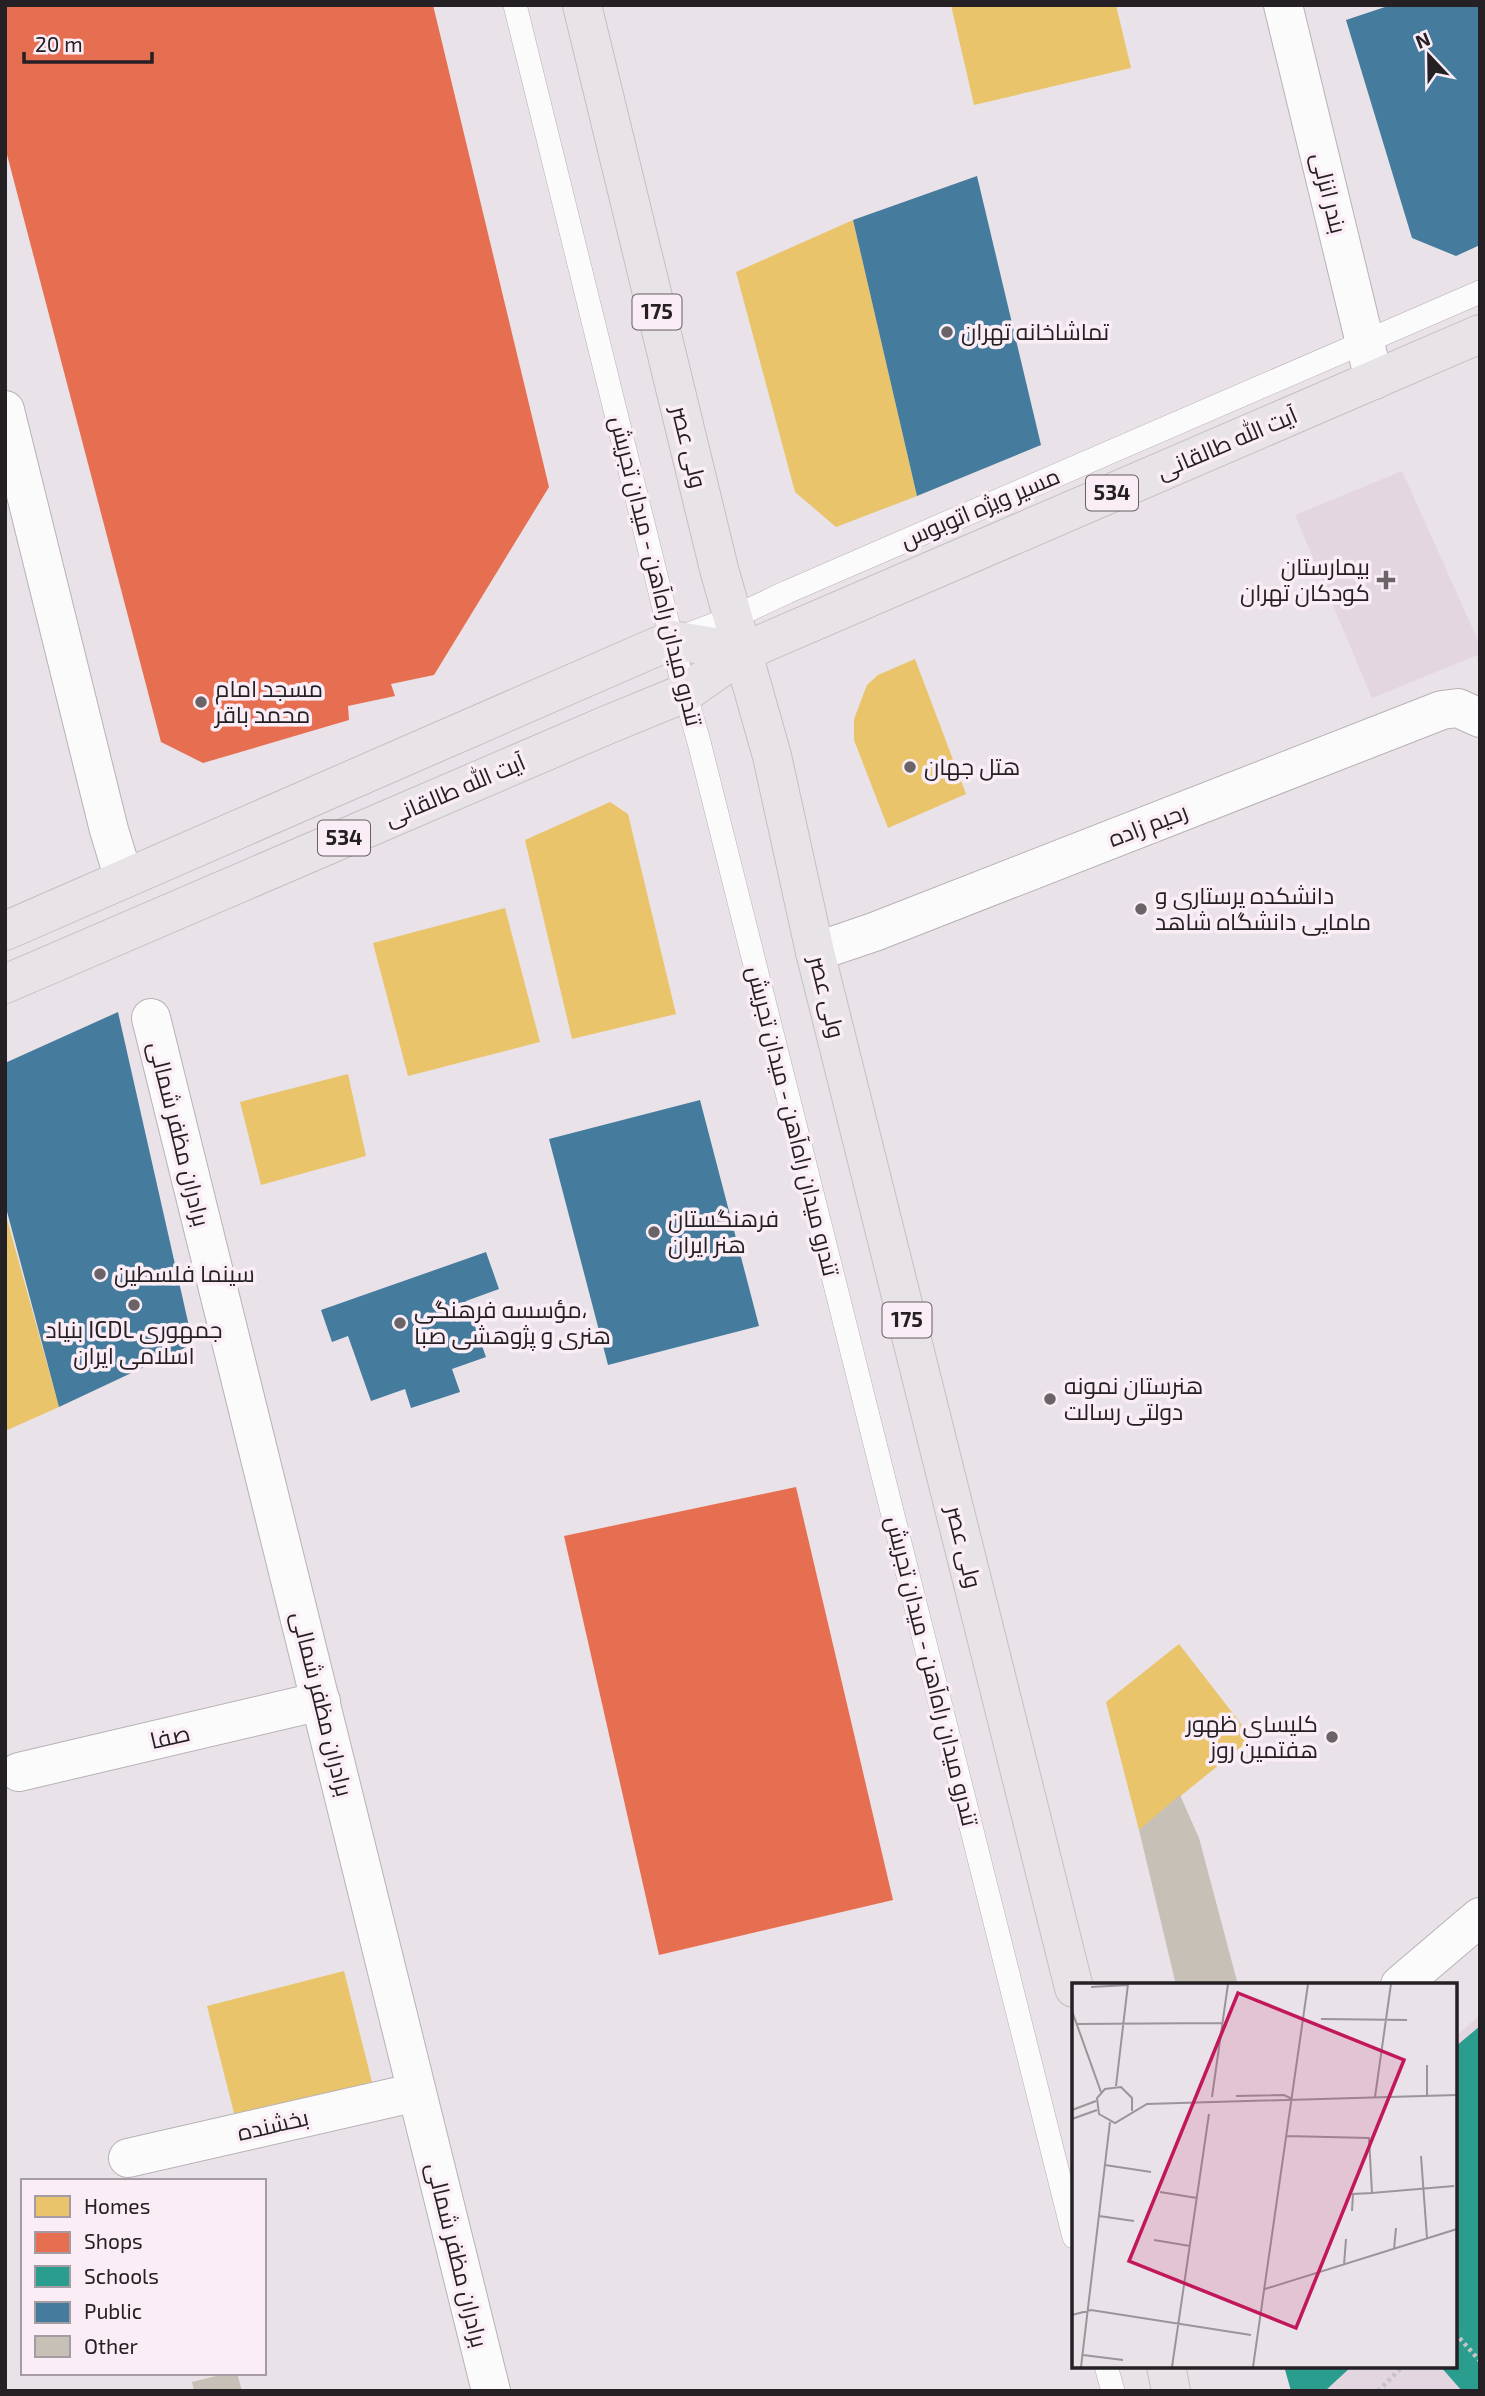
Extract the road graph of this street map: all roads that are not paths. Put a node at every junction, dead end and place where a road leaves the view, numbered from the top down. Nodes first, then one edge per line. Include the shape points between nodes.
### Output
1 (515, 5) edge
2 (582, 5) edge
3 (1283, 5) edge
4 (1480, 292) edge
5 (1480, 334) edge
6 (1365, 342) junction
7 (1374, 380) junction
8 (5, 410) edge
9 (739, 634) junction
10 (672, 640) junction
11 (685, 693) junction
12 (1480, 718) edge
13 (124, 879) junction
14 (5, 931) edge
15 (815, 952) junction
16 (5, 984) edge
17 (151, 1018) dead end
18 (321, 1701) junction
19 (19, 1772) dead end
20 (1480, 1917) edge
21 (1073, 1983) edge
22 (1402, 1983) edge
23 (417, 2092) junction
24 (128, 2158) dead end
25 (1072, 2228) edge
26 (1106, 2368) edge
27 (1166, 2368) edge
28 (491, 2391) edge
29 (1112, 2391) edge
30 (1171, 2391) edge

1 - 10 lane, تندرو میدان راه‌آهن - میدان تجریش
2 - 9 main road, ولی عصر / 175 via 719,569
3 - 6 street, بندر انزلی
4 - 6 lane, مسیر ویژه اتوبوس
5 - 7 main road, آیت الله طالقانی / 534
6 - 7 street, بندر انزلی
6 - 9 lane, مسیر ویژه اتوبوس via 826,575
7 - 9 main road, آیت الله طالقانی / 534
8 - 13 street
9 - 10 main road
9 - 11 main road, آیت الله طالقانی / 534
9 - 15 main road, ولی عصر / 175 via 772,755
10 - 11 lane, تندرو میدان راه‌آهن - میدان تجریش
10 - 13 main road, 534
11 - 16 main road, آیت الله طالقانی / 534
11 - 25 lane, تندرو میدان راه‌آهن - میدان تجریش
12 - 15 street, رحیم زاده via 1458,708 1442,710
13 - 14 main road, 534
15 - 21 main road, ولی عصر / 175
17 - 18 street, برادران مظفر شمالی
18 - 19 street, صفا
18 - 23 street, برادران مظفر شمالی
20 - 22 street
23 - 24 street, بخشنده
23 - 28 street, برادران مظفر شمالی
26 - 29 lane
27 - 30 main road

